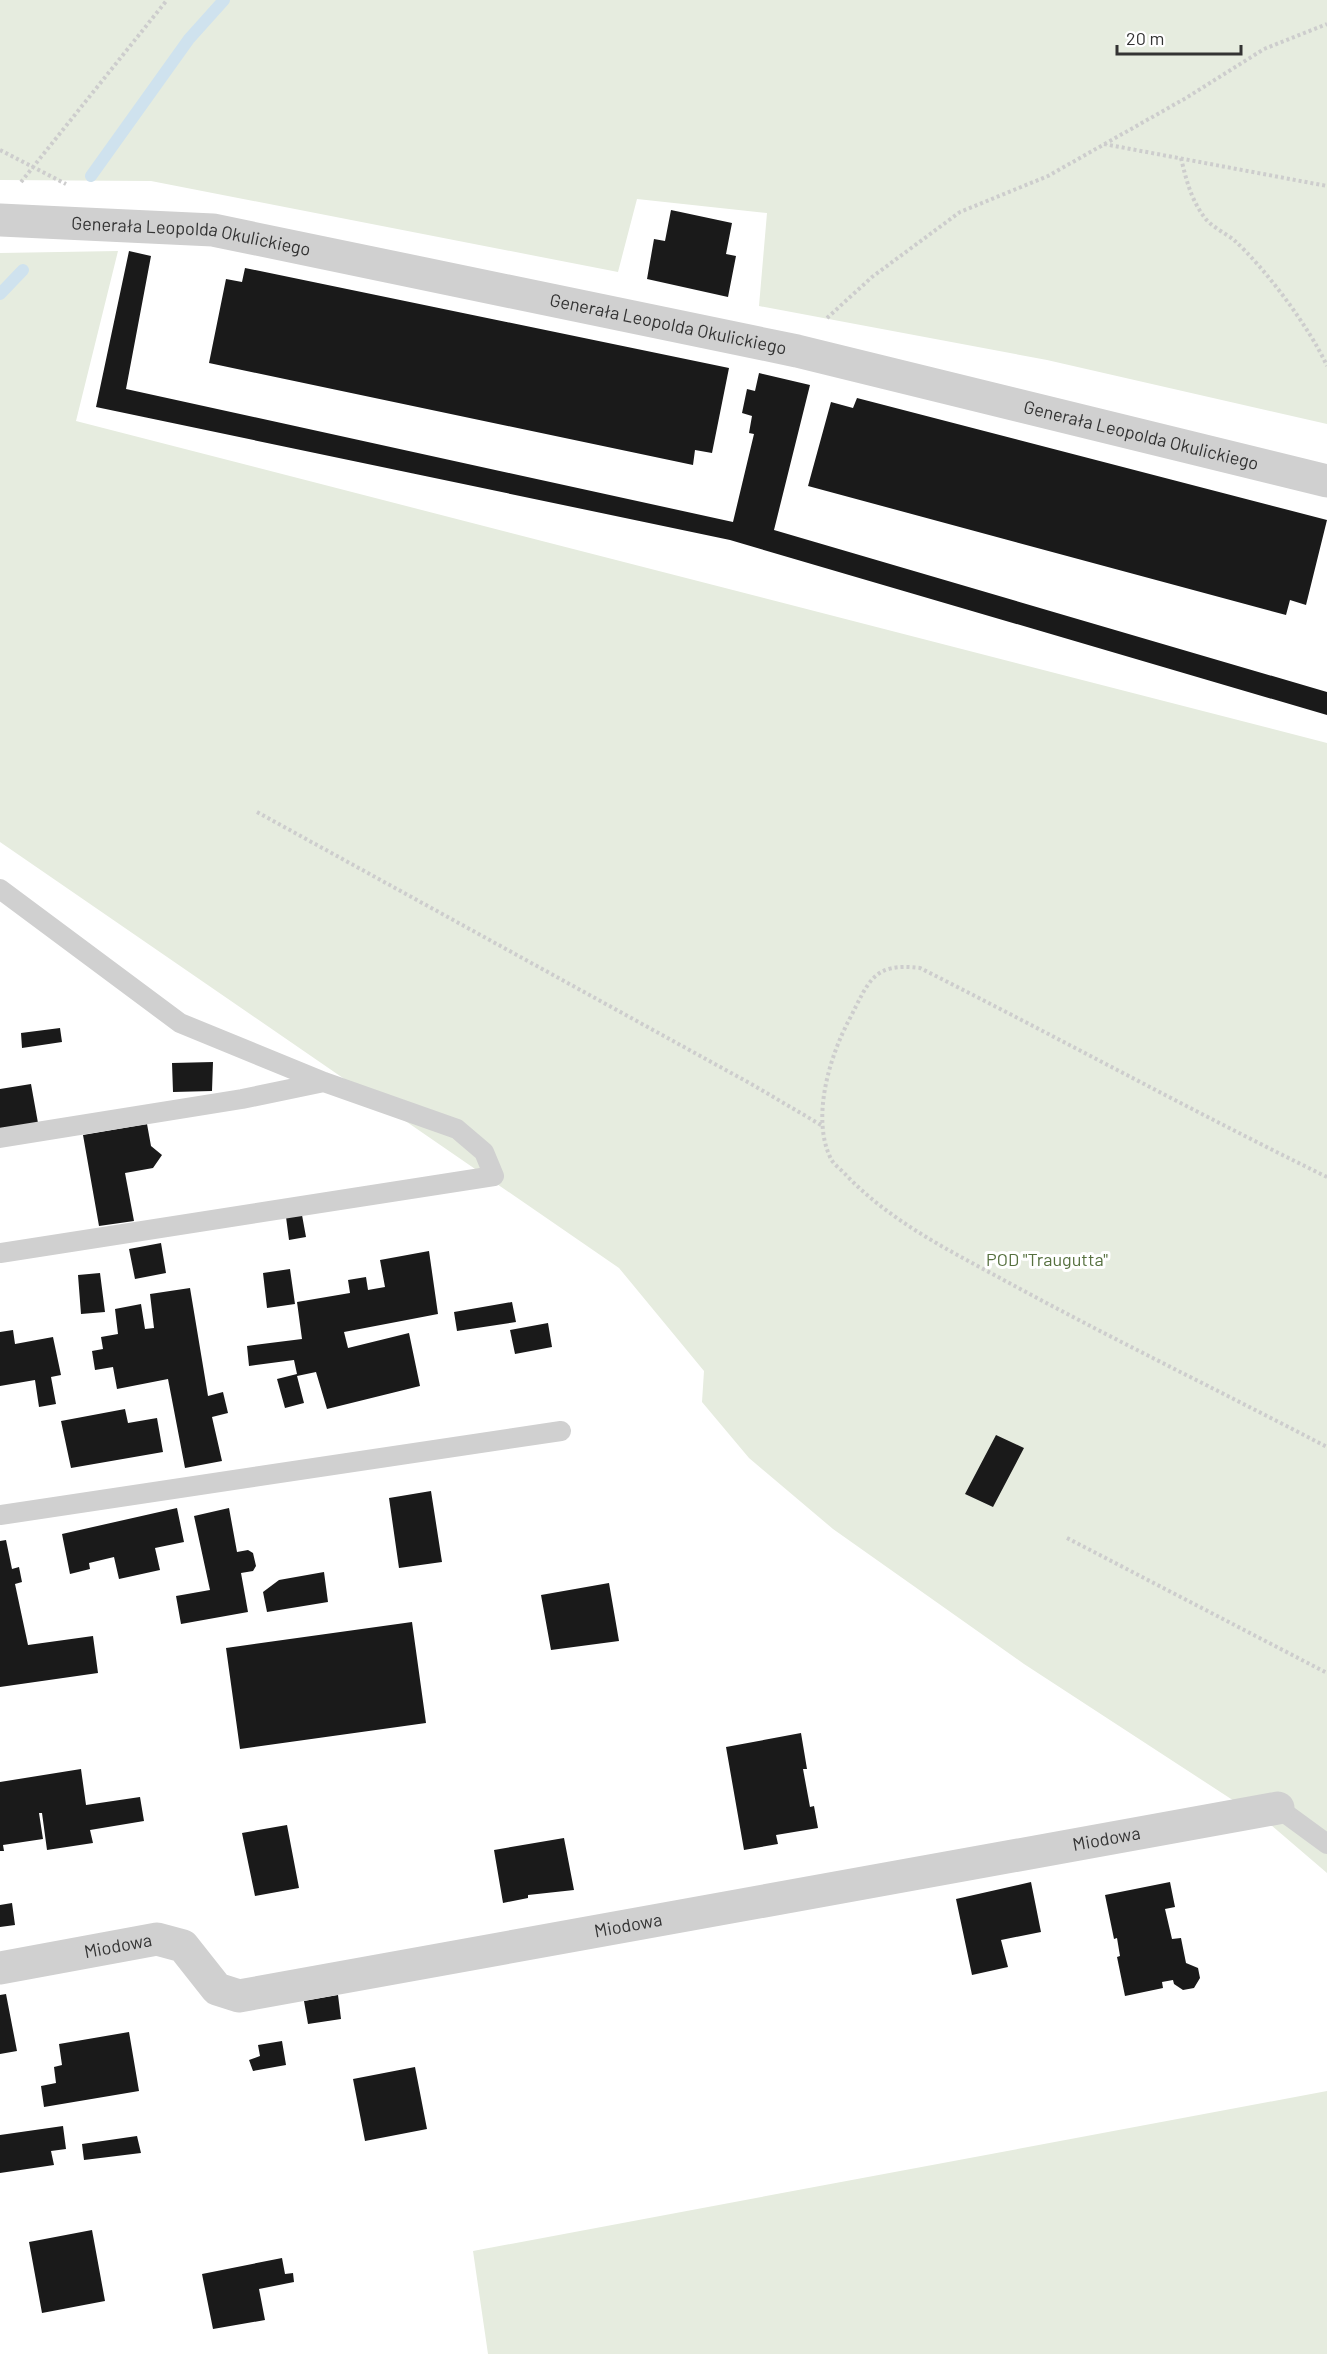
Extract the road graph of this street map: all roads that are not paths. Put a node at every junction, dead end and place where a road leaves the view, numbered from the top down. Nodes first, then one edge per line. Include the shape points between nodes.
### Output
1 (2, 220) edge
2 (1327, 481) edge
3 (0, 889) edge
4 (324, 1082) junction
5 (0, 1138) edge
6 (0, 1253) edge
7 (561, 1431) dead end
8 (0, 1515) edge
9 (1278, 1808) joint
10 (1327, 1844) edge
11 (0, 1968) edge

1 - 2 street, Generała Leopolda Okulickiego via 213,230 797,351
3 - 4 lane via 180,1023
4 - 5 lane
4 - 6 lane via 457,1129 484,1152 494,1176
7 - 8 lane
9 - 10 lane
9 - 11 street, Miodowa via 239,1996 217,1989 183,1946 157,1940

